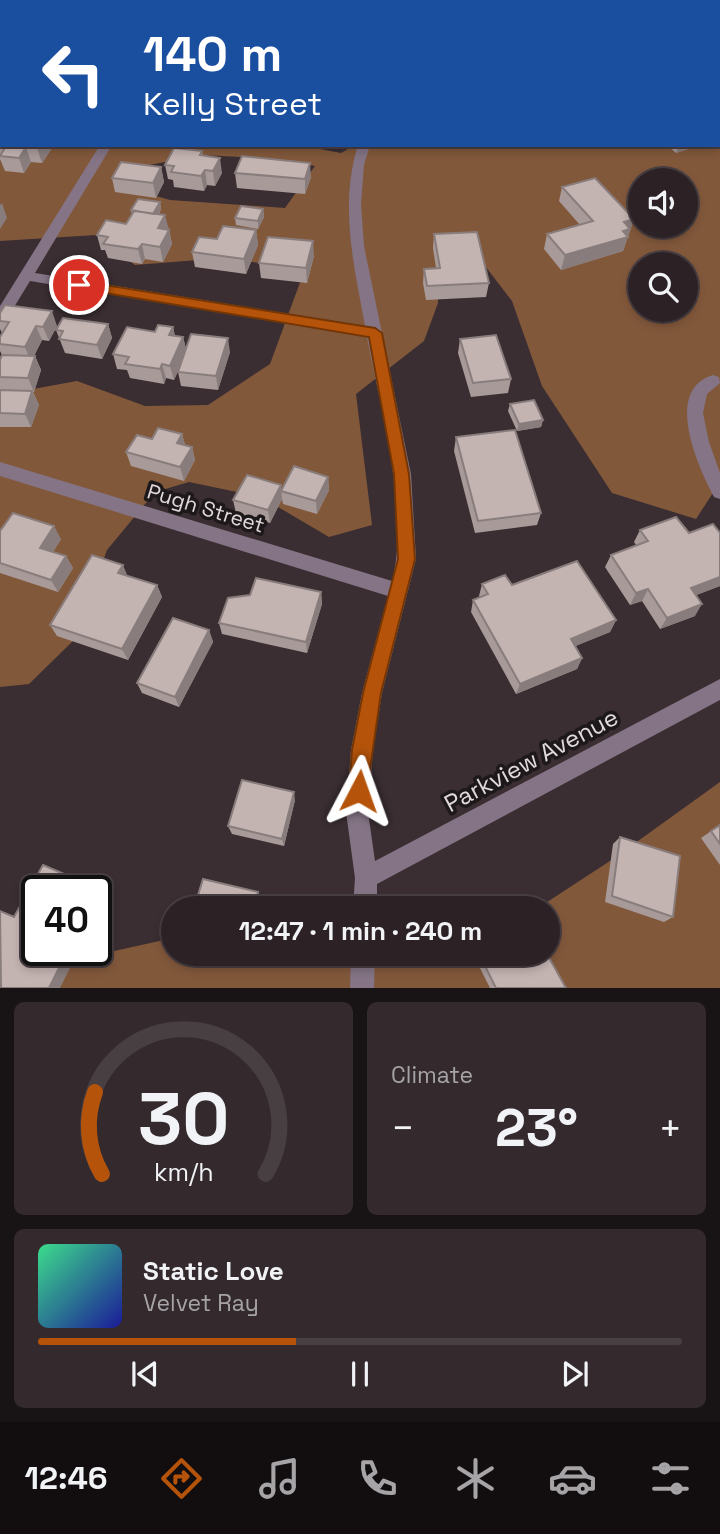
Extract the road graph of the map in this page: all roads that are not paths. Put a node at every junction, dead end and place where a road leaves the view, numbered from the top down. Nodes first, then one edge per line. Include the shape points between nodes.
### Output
1 (105, 147) edge
2 (363, 147) edge
3 (26, 276) junction
4 (0, 318) edge
5 (375, 333) junction
6 (713, 381) dead end
7 (3, 474) edge
8 (720, 492) edge
9 (398, 591) junction
10 (720, 689) edge
11 (366, 878) junction
12 (365, 896) edge
13 (363, 966) edge
14 (362, 988) edge

1 - 3 street
2 - 5 street via 354,204 357,246
3 - 4 street
3 - 5 street
5 - 9 street via 402,485 407,559
6 - 8 street via 700,391 695,408 709,472
7 - 9 street, Pugh Street
9 - 11 street via 362,750 357,812
10 - 11 street, Parkview Avenue
11 - 12 street
13 - 14 street

